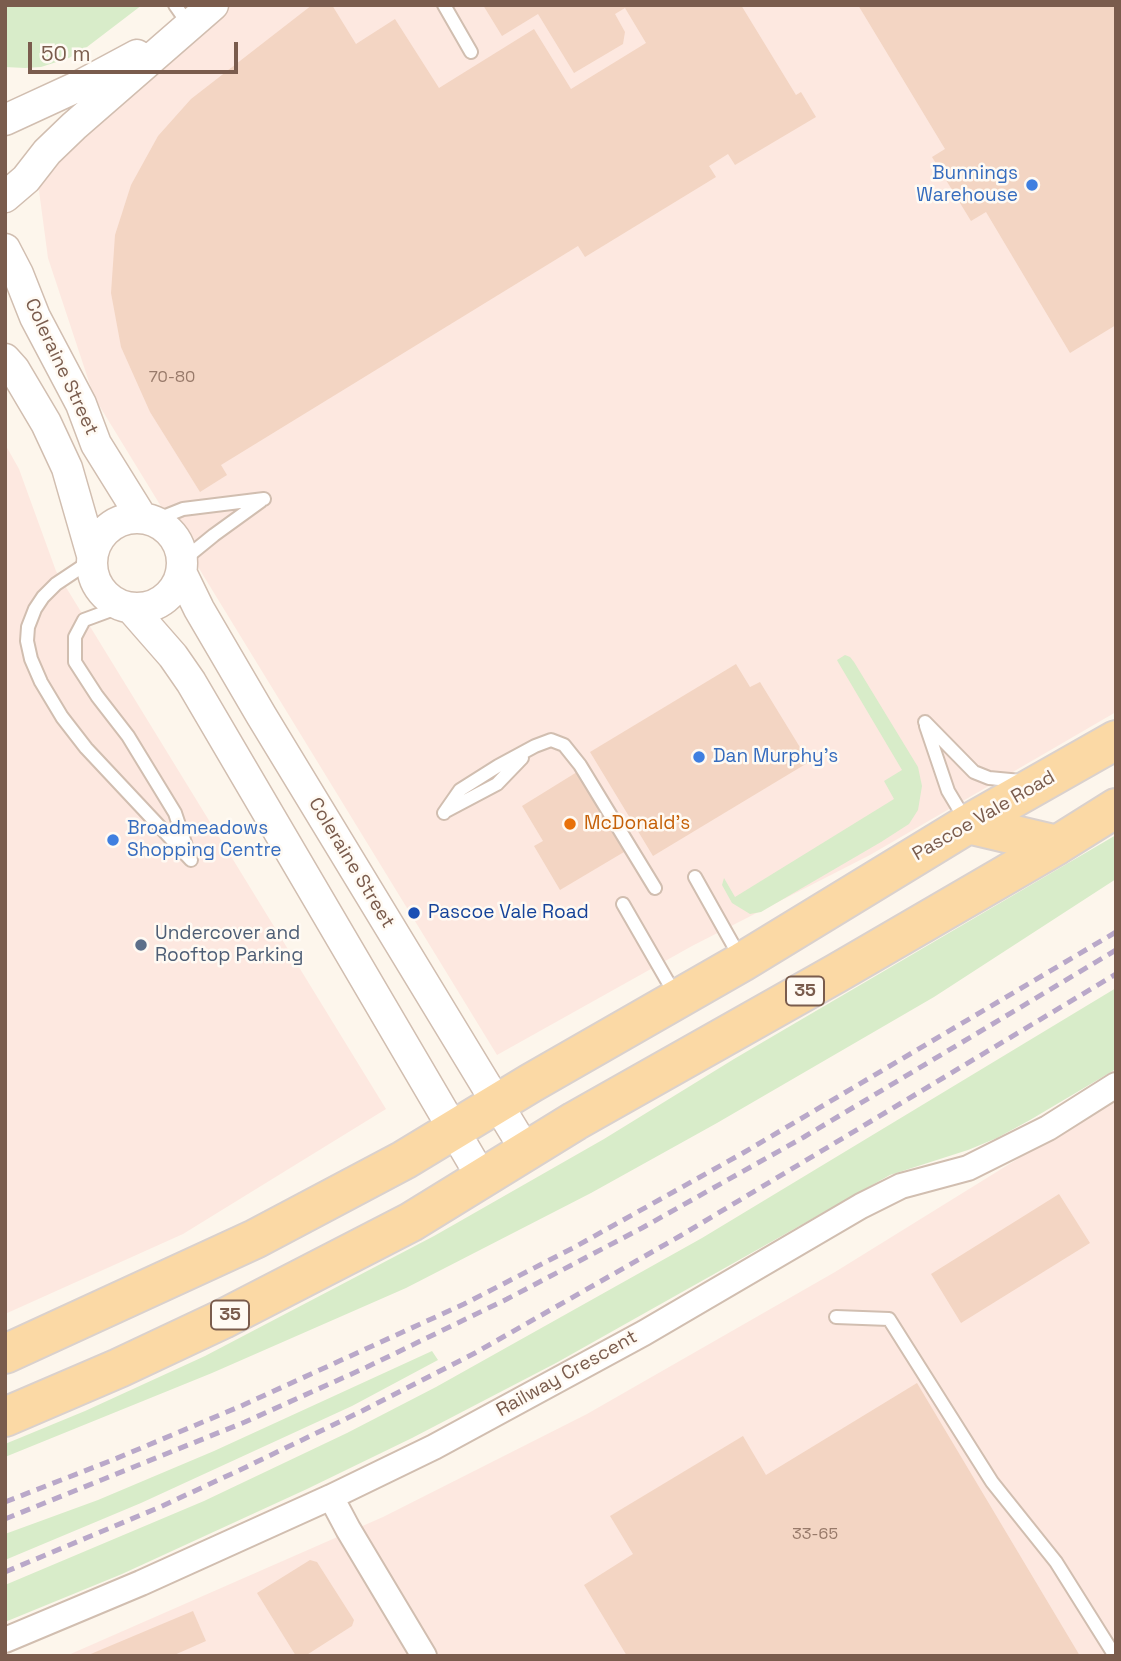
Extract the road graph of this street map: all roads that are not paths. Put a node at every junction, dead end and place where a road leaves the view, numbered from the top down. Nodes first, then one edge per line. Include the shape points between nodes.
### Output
1 (213, 5) edge
2 (444, 5) edge
3 (184, 18) edge
4 (471, 52) dead end
5 (5, 120) edge
6 (5, 197) edge
7 (5, 249) edge
8 (5, 359) edge
9 (148, 519) junction
10 (92, 557) junction
11 (181, 567) junction
12 (127, 607) junction
13 (1116, 740) edge
14 (1040, 783) junction
15 (1116, 808) edge
16 (444, 813) dead end
17 (968, 824) junction
18 (1057, 845) junction
19 (695, 877) dead end
20 (655, 888) dead end
21 (623, 904) dead end
22 (742, 962) junction
23 (677, 1000) junction
24 (1116, 1085) edge
25 (497, 1104) junction
26 (455, 1131) junction
27 (526, 1151) junction
28 (482, 1178) junction
29 (836, 1317) dead end
30 (5, 1354) edge
31 (5, 1417) edge
32 (331, 1497) junction
33 (5, 1640) edge
34 (424, 1656) edge
35 (1115, 1656) edge

1 - 3 street
2 - 4 lane
3 - 5 street via 124,63
3 - 6 street
7 - 9 street, Coleraine Street via 96,443
8 - 10 street, Coleraine Street via 46,423 67,468
9 - 10 street via 116,523 97,542
9 - 11 street via 173,537 180,548
9 - 11 lane via 183,509 264,499 214,535
10 - 12 street via 92,572 103,593
10 - 12 lane via 43,597 33,612 27,641 31,659 62,717 86,748 191,860 175,813 75,662 75,636 84,620
11 - 12 street via 169,596 151,606
11 - 25 street, Coleraine Street via 199,610
12 - 26 street via 191,682
13 - 14 main road, Pascoe Vale Road
14 - 17 main road, Pascoe Vale Road
14 - 17 lane via 974,772 925,722 948,791
15 - 18 main road, 35
16 - 20 lane via 460,790 551,740 564,745 580,765
17 - 18 main road
17 - 22 main road, Pascoe Vale Road
18 - 27 main road, 35
19 - 22 lane
21 - 23 lane
22 - 23 main road, Pascoe Vale Road
23 - 25 main road, Pascoe Vale Road
24 - 32 street, Railway Crescent via 1048,1128 968,1168 901,1186 861,1206 575,1371
25 - 26 main road, Pascoe Vale Road
25 - 27 street, Coleraine Street
26 - 28 street
26 - 30 main road, Pascoe Vale Road via 255,1239
27 - 28 main road, 35
28 - 31 main road, 35 via 305,1278
29 - 35 lane via 889,1320 992,1482 1056,1562
32 - 33 street, Railway Crescent
32 - 34 street

